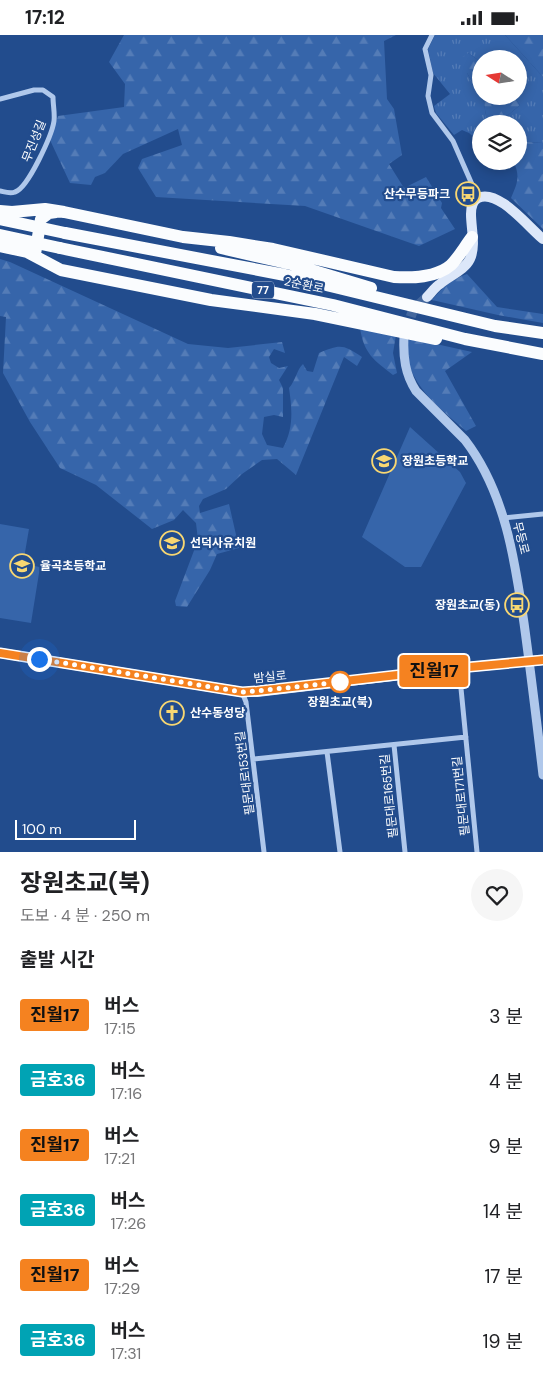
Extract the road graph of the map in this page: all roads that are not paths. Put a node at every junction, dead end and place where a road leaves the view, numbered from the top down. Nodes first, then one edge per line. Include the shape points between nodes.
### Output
1 (432, 35) edge
2 (2, 99) edge
3 (0, 191) edge
4 (478, 198) junction
5 (31, 210) junction
6 (0, 211) edge
7 (64, 212) junction
8 (0, 219) edge
9 (0, 235) edge
10 (183, 237) junction
11 (472, 237) junction
12 (543, 239) edge
13 (0, 246) edge
14 (35, 256) junction
15 (427, 297) tunnel mouth
16 (434, 311) junction
17 (543, 333) edge
18 (404, 337) tunnel mouth
19 (465, 339) junction
20 (543, 354) edge
21 (543, 514) edge
22 (504, 519) junction
23 (0, 653) edge
24 (543, 660) edge
25 (530, 661) junction
26 (459, 668) junction
27 (242, 692) junction
28 (466, 737) junction
29 (394, 745) junction
30 (327, 752) junction
31 (254, 759) junction
32 (543, 775) edge
33 (264, 852) edge
34 (340, 852) edge
35 (405, 852) edge
36 (477, 852) edge

1 - 4 street via 425,49 431,75 428,96 432,113 453,141
2 - 3 street, 무진성길 via 42,90 53,97 54,121 38,162 23,187 16,192
4 - 11 main road via 471,207
4 - 12 main road via 484,196 499,200
5 - 6 highway
5 - 7 highway
5 - 8 highway
7 - 10 highway
7 - 14 highway via 50,213 41,219
8 - 16 highway, 2순환로 / 77, bridge via 285,275
9 - 19 highway, 2순환로 / 77, bridge via 333,305
10 - 11 highway via 268,248 409,278 450,266
10 - 16 highway via 291,264 396,295
11 - 15 main road via 470,259 466,265
13 - 14 highway via 27,251
14 - 19 highway via 61,271 211,300 315,314 446,341
16 - 17 highway, 2순환로 / 77
18 - 22 street, 무등로 via 403,353 411,384 472,449 492,486
19 - 20 highway, 2순환로 / 77
21 - 22 street
22 - 25 street, 무등로 via 516,570
23 - 27 main road, 밤실로
24 - 25 main road, 밤실로
25 - 26 main road, 밤실로
25 - 32 street, 무등로
26 - 27 main road, 밤실로
26 - 28 street, 필문대로171번길
27 - 31 street, 필문대로153번길
28 - 29 street, 필문대로171번길
28 - 36 street, 필문대로171번길
29 - 30 street, 필문대로165번길
29 - 35 street, 필문대로165번길
30 - 31 street, 필문대로165번길
30 - 34 street
31 - 33 street, 필문대로153번길

